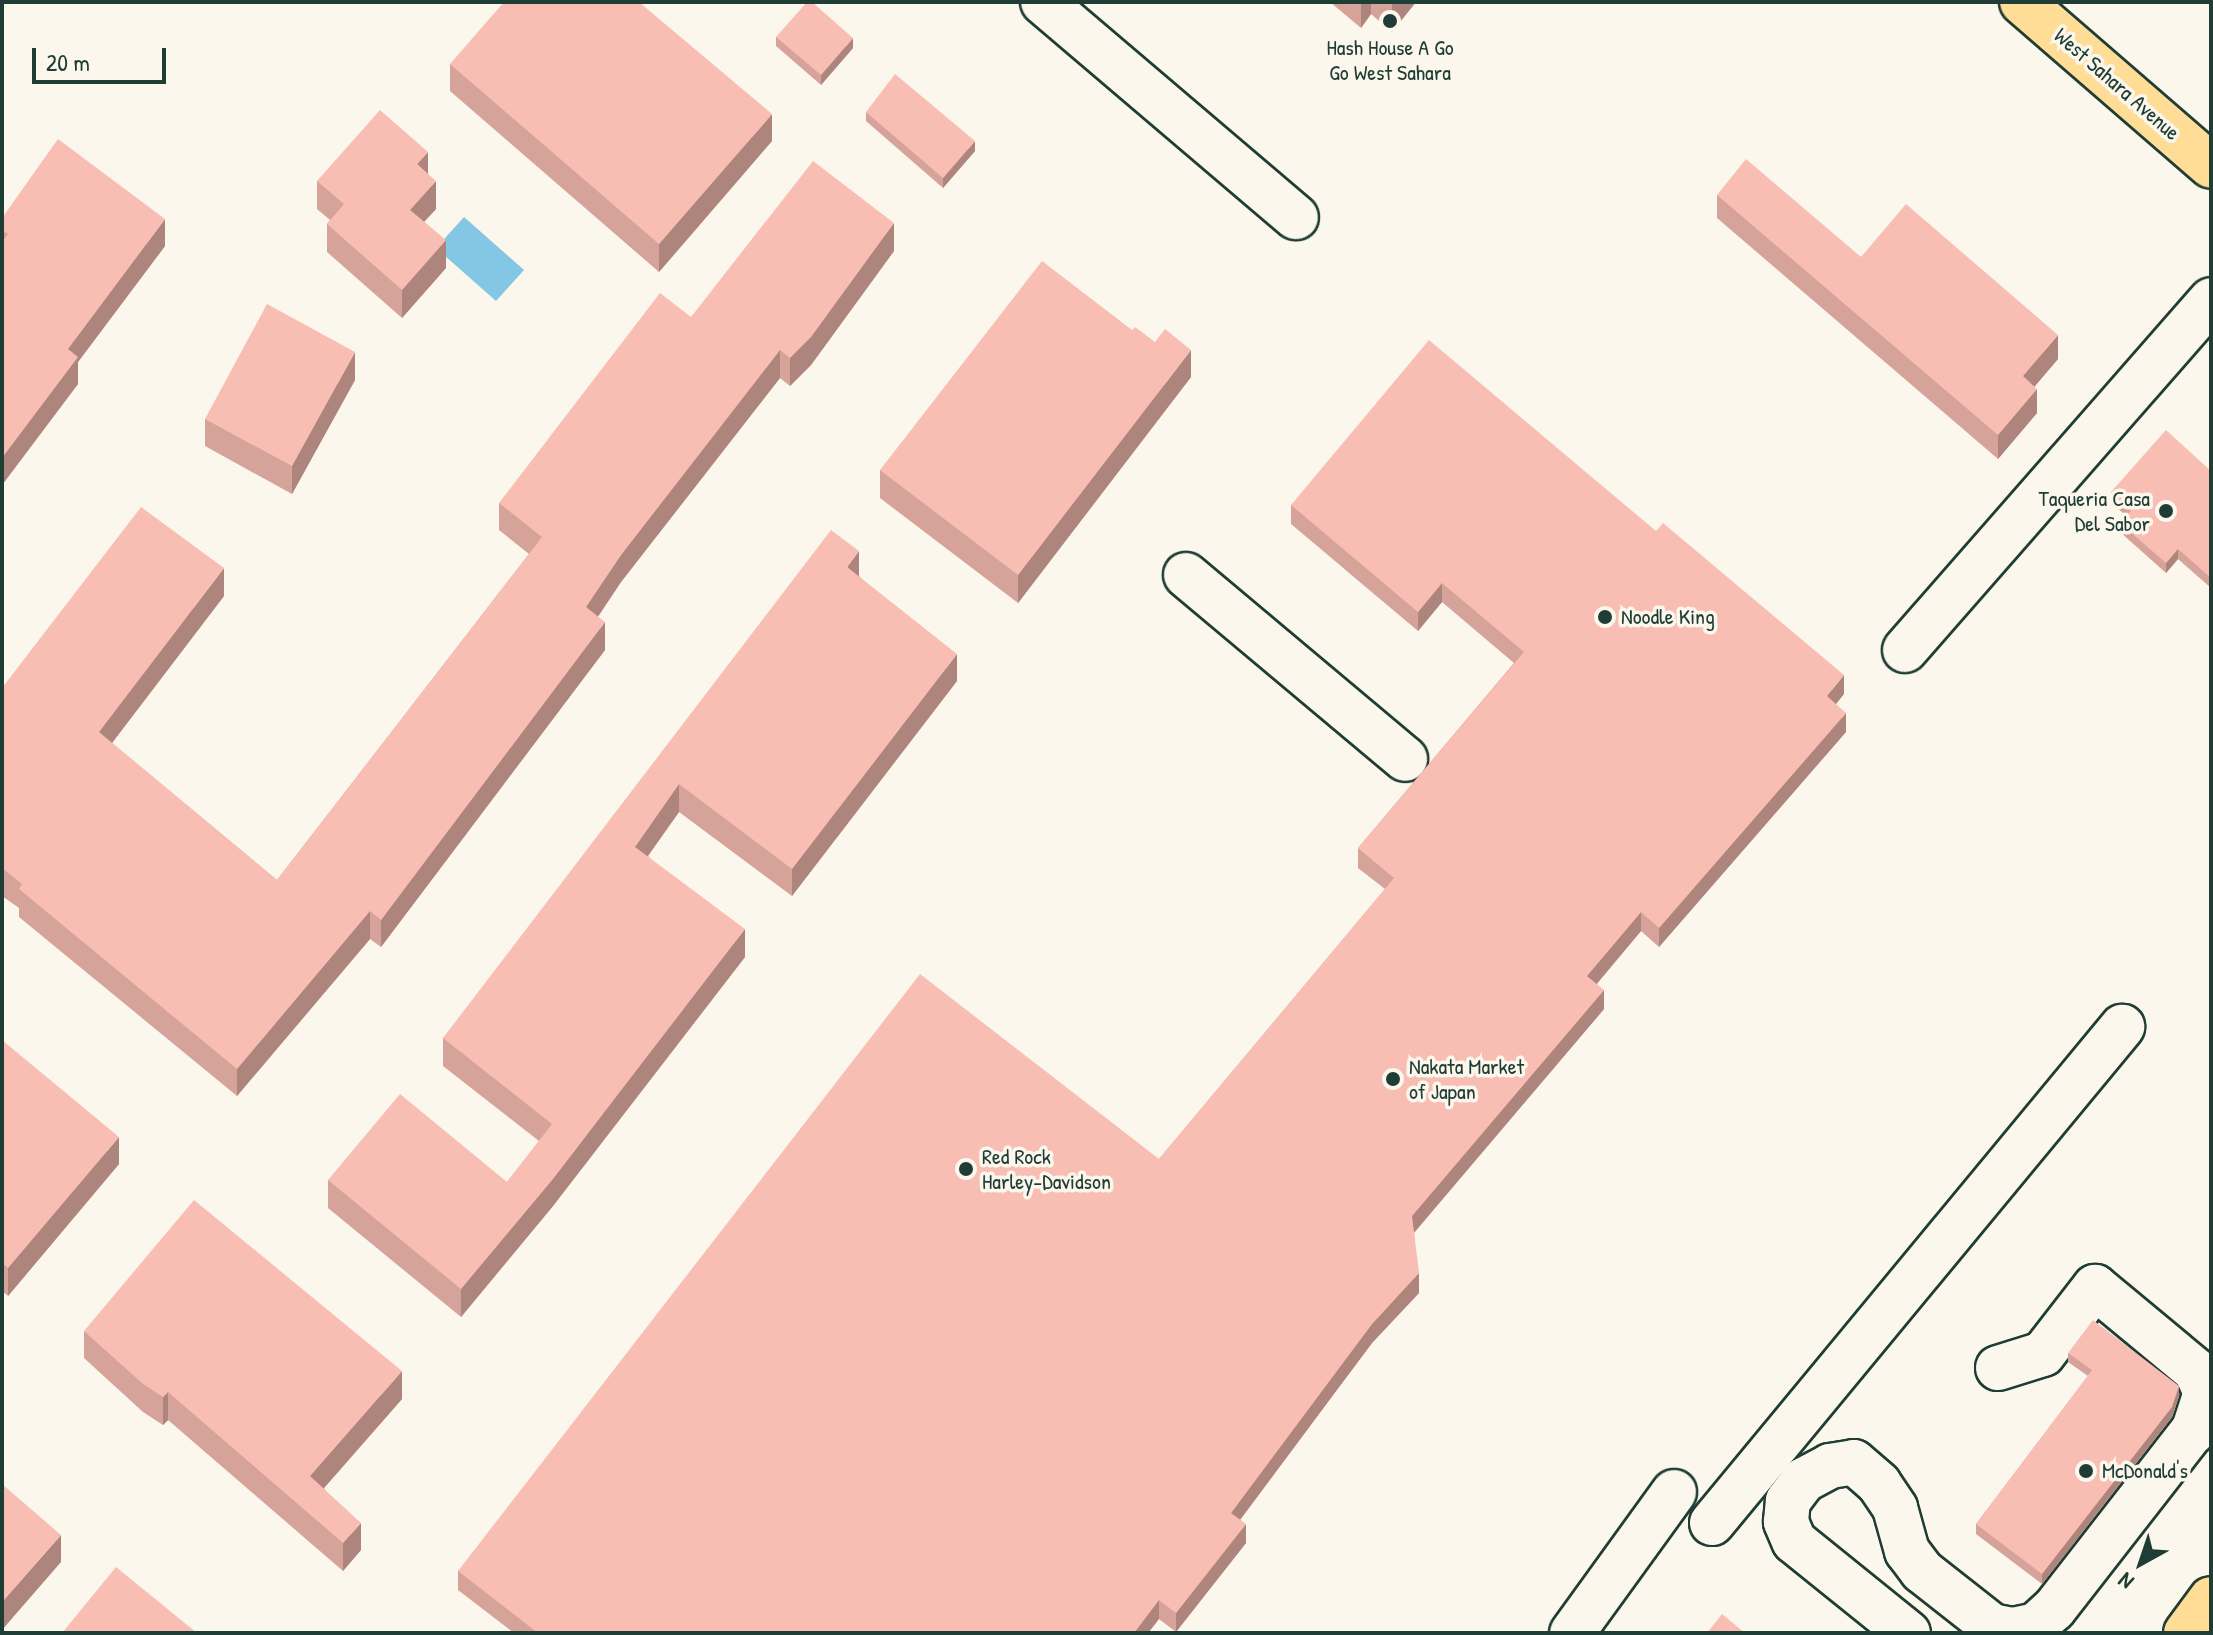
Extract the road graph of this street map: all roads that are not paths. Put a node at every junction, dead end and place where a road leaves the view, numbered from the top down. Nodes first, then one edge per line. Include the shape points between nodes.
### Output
1 (1043, 2) edge
2 (2022, 2) edge
3 (2211, 166) edge
4 (1296, 217) dead end
5 (2211, 300) edge
6 (1186, 575) dead end
7 (1905, 650) dead end
8 (1405, 759) dead end
9 (2122, 1027) dead end
10 (1998, 1368) dead end
11 (2202, 1419) edge
12 (1674, 1492) dead end
13 (1712, 1523) dead end
14 (2211, 1599) edge
15 (1572, 1633) edge
16 (1908, 1633) edge
17 (2186, 1633) edge

1 - 4 lane
2 - 3 main road, West Sahara Avenue
5 - 7 lane
6 - 8 lane
9 - 13 lane
10 - 11 lane via 2043,1354 2095,1287 2196,1371 2206,1392
11 - 16 lane via 2054,1609 2036,1625 2013,1630 1992,1626 1922,1571 1907,1551 1895,1508 1879,1484 1854,1462 1830,1466 1804,1480 1788,1501 1786,1522 1794,1541
12 - 15 lane
14 - 17 main road

